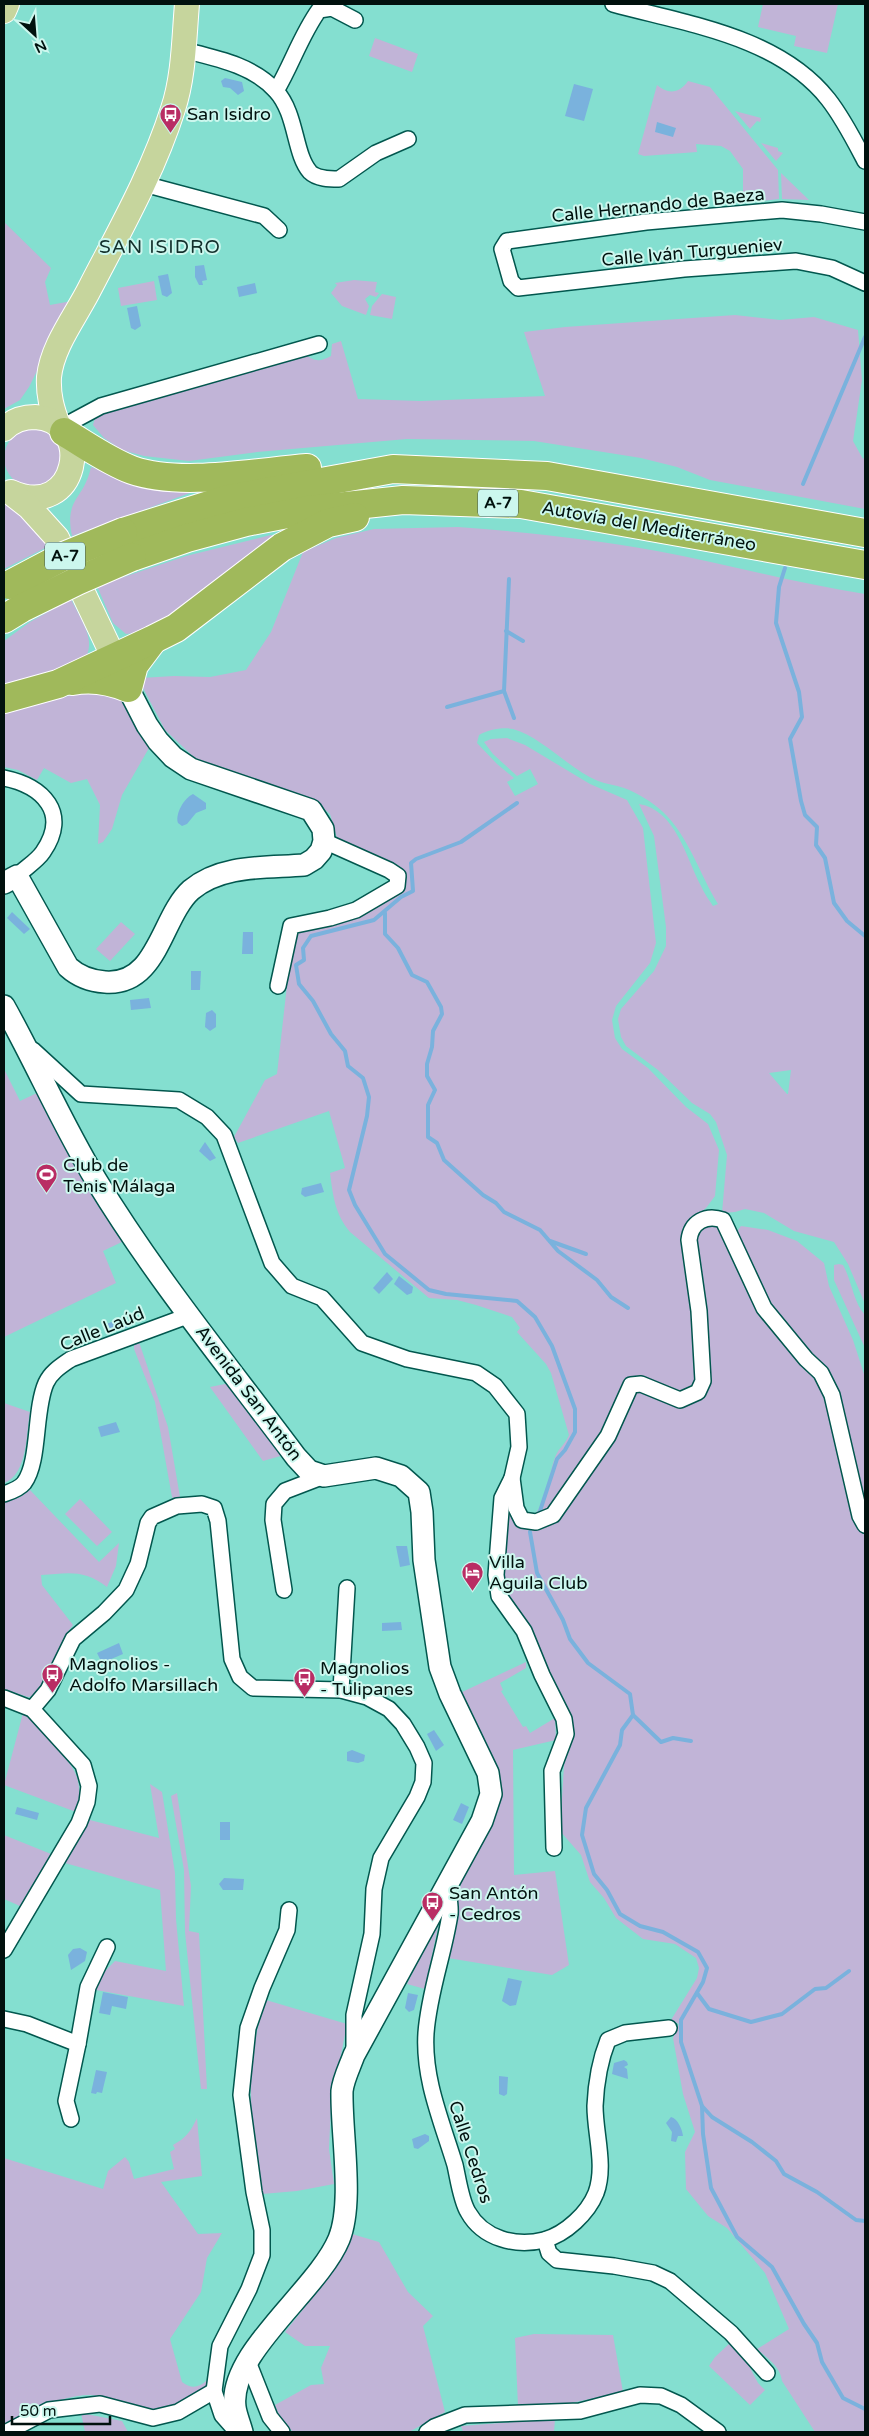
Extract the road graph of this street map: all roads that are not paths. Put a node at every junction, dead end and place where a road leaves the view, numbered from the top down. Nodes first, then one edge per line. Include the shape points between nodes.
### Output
1 (7, 4) edge
2 (186, 4) edge
3 (613, 4) edge
4 (4, 11) edge
5 (355, 20) dead end
6 (183, 50) junction
7 (276, 91) junction
8 (408, 139) dead end
9 (865, 162) edge
10 (144, 184) junction
11 (865, 222) edge
12 (279, 230) dead end
13 (865, 283) edge
14 (518, 288) joint
15 (319, 344) dead end
16 (4, 429) edge
17 (61, 429) junction
18 (393, 469) junction
19 (64, 482) junction
20 (8, 490) edge
21 (601, 517) junction
22 (865, 534) edge
23 (57, 538) junction
24 (865, 565) edge
25 (10, 600) edge
26 (152, 640) junction
27 (114, 658) junction
28 (58, 684) junction
29 (128, 688) junction
30 (4, 699) edge
31 (4, 778) edge
32 (324, 841) junction
33 (10, 879) edge
34 (278, 986) dead end
35 (4, 1006) edge
36 (24, 1042) junction
37 (190, 1315) junction
38 (324, 1476) junction
39 (512, 1478) junction
40 (4, 1494) edge
41 (865, 1526) edge
42 (347, 1588) dead end
43 (284, 1590) dead end
44 (341, 1690) junction
45 (4, 1698) edge
46 (32, 1709) junction
47 (554, 1848) dead end
48 (447, 1882) junction
49 (289, 1910) dead end
50 (107, 1947) dead end
51 (4, 1950) edge
52 (4, 2019) edge
53 (668, 2028) dead end
54 (78, 2044) junction
55 (354, 2055) junction
56 (72, 2119) dead end
57 (545, 2240) junction
58 (247, 2359) junction
59 (767, 2373) dead end
60 (214, 2391) junction
61 (7, 2432) edge
62 (237, 2432) edge
63 (242, 2432) edge
64 (282, 2432) edge
65 (427, 2432) edge
66 (718, 2432) edge

1 - 4 main road
2 - 6 main road
3 - 9 street via 707,29 760,48 794,66 828,99
5 - 7 street via 332,8 319,10 306,28
6 - 7 street via 257,74
6 - 10 main road via 174,107
7 - 8 street via 290,113 310,172 325,178 339,180 376,153
10 - 12 street via 264,216
10 - 17 main road via 56,350 49,376 49,401
11 - 14 street, Calle Hernando de Baeza via 782,210 646,222 507,241 502,249 511,280
13 - 14 street, Calle Iván Turgueniev via 832,268 796,261 684,269
15 - 17 street via 101,406
16 - 17 main road via 28,417 40,418
17 - 18 highway via 131,470 165,477 343,465
17 - 19 main road via 73,452 73,463
18 - 22 highway, Autovía del Mediterráneo / A-7 via 547,476
18 - 25 highway, Autovía del Mediterráneo / A-7, bridge via 228,499 122,532 64,556
19 - 20 main road via 51,494 34,498
19 - 23 main road via 55,515
20 - 23 main road via 29,506
21 - 24 highway, Autovía del Mediterráneo / A-7
21 - 25 highway, Autovía del Mediterráneo / A-7, bridge via 521,504 395,500 308,510 187,538 77,581
21 - 26 highway via 422,512 363,516 328,523 282,548 176,628
23 - 27 main road
26 - 27 highway
26 - 29 highway via 134,665
27 - 28 highway
27 - 29 street
28 - 29 highway via 90,679
28 - 30 highway
29 - 32 street via 146,725 173,757 191,769 311,810 323,829
31 - 33 street via 35,788 54,812 55,828 43,853
32 - 33 street via 314,860 304,865 233,870 204,882 181,903 155,952 142,969 111,983 79,976 68,966
32 - 34 street via 389,870 398,876 397,886 356,910 291,926
35 - 36 street, Avenida San Antón
36 - 37 street, Avenida San Antón via 95,1179
36 - 39 street via 81,1094 179,1100 207,1117 224,1135 272,1263 292,1286 322,1298 362,1343 407,1359 476,1373 495,1386 517,1414 519,1447
37 - 38 street, Avenida San Antón via 296,1457 309,1471
37 - 40 street, Calle Laúd via 57,1368 46,1382 40,1400 31,1465 24,1483
38 - 43 street via 285,1491 274,1504 273,1520
38 - 48 street via 376,1468 401,1476 419,1492 424,1560 440,1667 488,1773 491,1794 482,1821
39 - 41 street via 516,1508 522,1520 536,1522 553,1515 608,1436 631,1385 641,1384 680,1400 698,1392 703,1381 699,1311 689,1240 690,1231 698,1222 714,1217 723,1220 764,1308 821,1373 832,1394
39 - 47 street via 502,1498 497,1547 498,1596 524,1631 564,1719 566,1734 552,1771
42 - 44 street
44 - 46 street via 253,1688 240,1677 232,1659 218,1521 214,1508 202,1504 177,1506 152,1517 138,1564 126,1590 73,1639 48,1690
44 - 55 street via 368,1697 389,1709 418,1747 424,1763 423,1782 417,1797 381,1858 374,1889 372,1934 354,2015
45 - 46 street
46 - 51 street via 83,1765 90,1786 79,1823
48 - 55 street
48 - 57 street, Calle Cedros via 450,1912 426,2033 428,2071 435,2107 448,2140 468,2212 488,2234 512,2242
49 - 60 street via 287,1930 248,2028 241,2095 262,2230 262,2256 220,2346
50 - 54 street via 88,1987
52 - 54 street via 27,2024
53 - 57 street, Calle Cedros via 625,2033 608,2040 601,2057 595,2106 600,2169 596,2193 575,2223
54 - 56 street via 66,2101
55 - 58 street via 342,2089 345,2206 339,2238 323,2268
57 - 59 street via 549,2253 557,2260 653,2273 670,2281 731,2333
58 - 63 street via 236,2388 235,2406
58 - 64 street via 270,2416
60 - 61 street via 178,2412 153,2418 100,2404 49,2410
60 - 62 street via 222,2415
65 - 66 street via 466,2415 580,2410 640,2395 661,2396 681,2404

